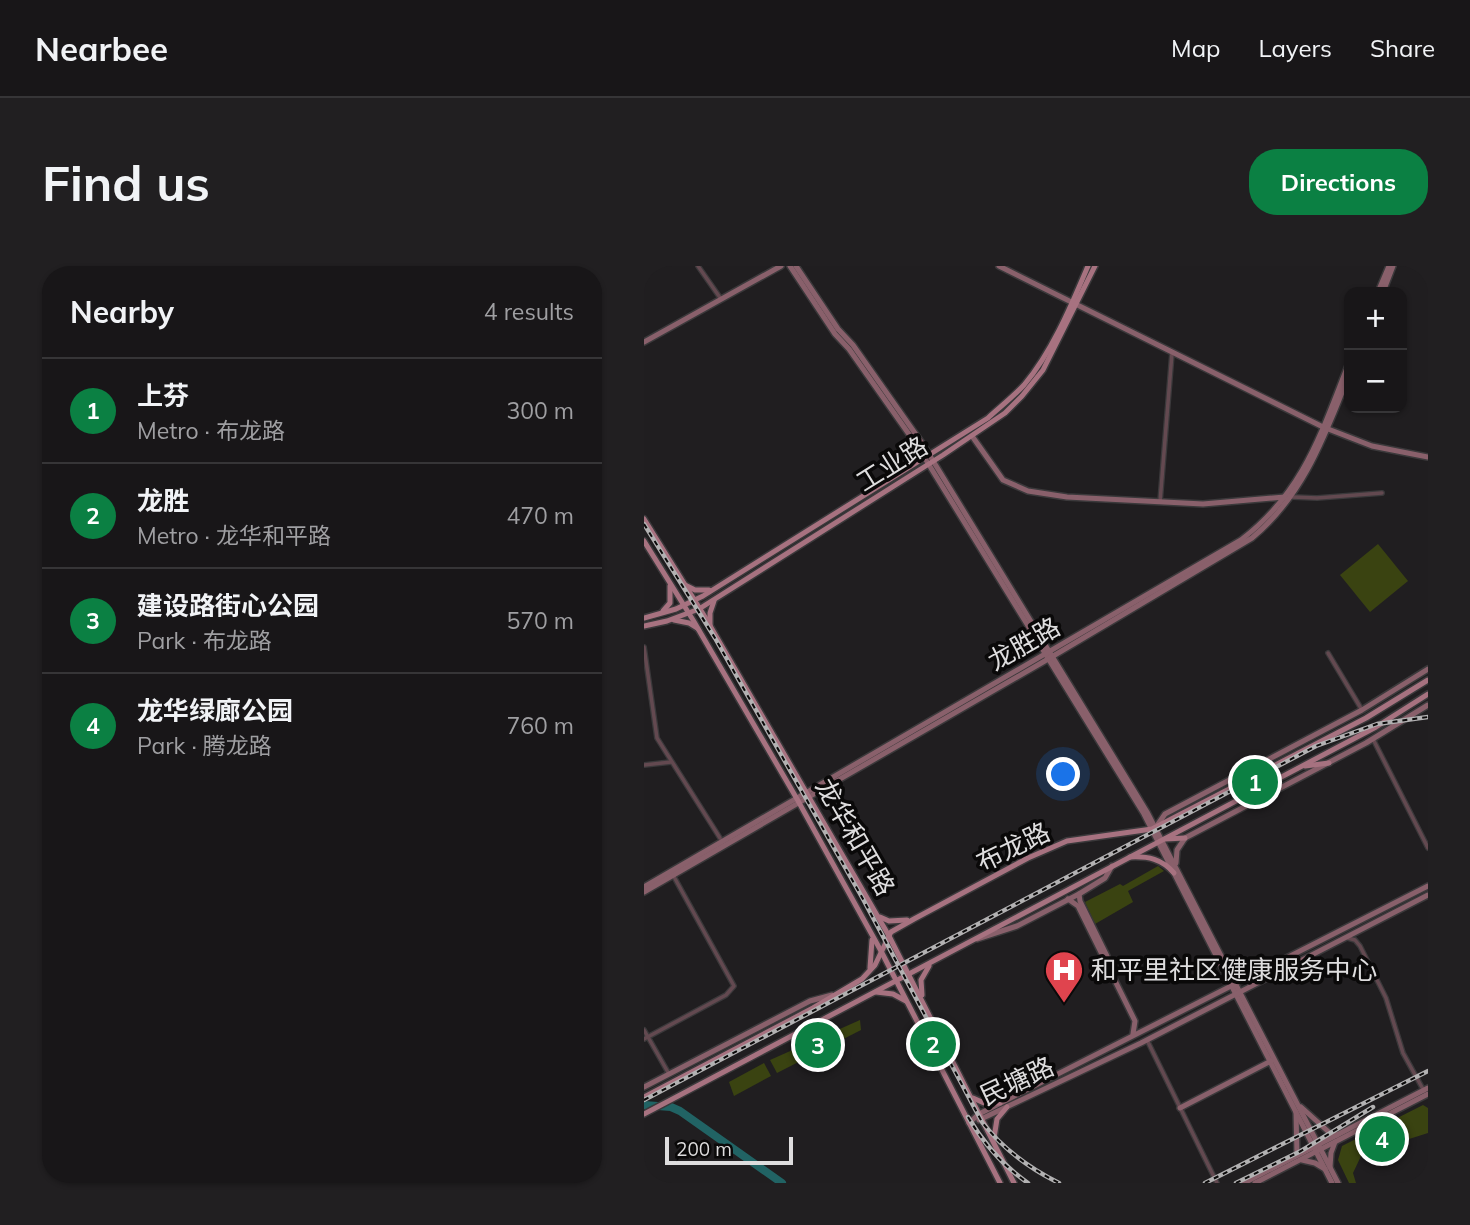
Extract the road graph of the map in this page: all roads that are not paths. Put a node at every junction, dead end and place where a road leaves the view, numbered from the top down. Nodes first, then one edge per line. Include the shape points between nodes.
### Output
1 (698, 266) edge
2 (781, 266) edge
3 (790, 266) edge
4 (796, 266) edge
5 (999, 266) edge
6 (1088, 266) edge
7 (1095, 266) edge
8 (1391, 266) edge
9 (1382, 287) edge
10 (721, 299) junction
11 (1074, 304) junction
12 (644, 342) edge
13 (1172, 353) junction
14 (1344, 377) edge
15 (1344, 386) edge
16 (1325, 428) junction
17 (972, 436) junction
18 (927, 456) junction
19 (1428, 457) edge
20 (931, 463) junction
21 (1382, 493) dead end
22 (1289, 497) junction
23 (1160, 502) junction
24 (644, 519) edge
25 (644, 541) edge
26 (668, 579) junction
27 (684, 584) junction
28 (715, 589) junction
29 (718, 597) junction
30 (694, 601) junction
31 (684, 605) junction
32 (699, 608) junction
33 (689, 613) junction
34 (656, 615) junction
35 (644, 618) edge
36 (667, 621) junction
37 (644, 626) edge
38 (711, 628) junction
39 (699, 630) junction
40 (644, 647) edge
41 (1328, 653) dead end
42 (1048, 656) junction
43 (1428, 669) edge
44 (1428, 680) edge
45 (1428, 694) edge
46 (1426, 708) edge
47 (1362, 710) junction
48 (1373, 739) junction
49 (671, 762) junction
50 (1329, 763) junction
51 (644, 765) edge
52 (1301, 766) junction
53 (808, 794) junction
54 (797, 800) junction
55 (1154, 828) junction
56 (1185, 838) junction
57 (721, 840) junction
58 (1160, 841) junction
59 (1428, 848) edge
60 (1127, 858) junction
61 (1112, 866) junction
62 (1175, 870) junction
63 (673, 875) junction
64 (1428, 886) edge
65 (644, 889) edge
66 (1079, 894) junction
67 (1428, 895) edge
68 (1068, 899) junction
69 (877, 915) junction
70 (914, 919) junction
71 (1366, 927) junction
72 (871, 934) junction
73 (889, 936) junction
74 (1342, 939) junction
75 (970, 940) junction
76 (1360, 946) junction
77 (881, 951) junction
78 (931, 963) junction
79 (869, 973) junction
80 (909, 975) junction
81 (897, 981) junction
82 (1233, 984) junction
83 (873, 992) junction
84 (1238, 992) junction
85 (832, 995) junction
86 (923, 1002) junction
87 (908, 1003) junction
88 (1151, 1026) junction
89 (644, 1030) edge
90 (1132, 1036) junction
91 (646, 1038) edge
92 (1147, 1040) junction
93 (1271, 1061) junction
94 (669, 1074) junction
95 (644, 1087) edge
96 (1427, 1092) edge
97 (970, 1096) junction
98 (644, 1097) edge
99 (1000, 1103) junction
100 (1007, 1107) junction
101 (1296, 1107) junction
102 (1180, 1108) junction
103 (644, 1114) edge
104 (980, 1117) junction
105 (969, 1123) junction
106 (1337, 1138) junction
107 (995, 1145) junction
108 (1318, 1148) junction
109 (1297, 1158) junction
110 (1328, 1170) junction
111 (1000, 1183) edge
112 (1014, 1183) edge
113 (1217, 1183) edge
114 (1244, 1183) edge
115 (1255, 1183) edge
116 (1332, 1183) edge
117 (1338, 1183) edge

1 - 10 street
2 - 10 main road
3 - 18 main road
4 - 18 main road
5 - 11 main road
6 - 11 main road, 工业路
7 - 11 main road, 工业路
8 - 9 main road
10 - 12 main road
11 - 13 main road
11 - 17 main road, 工业路 via 1050,358 1031,387
11 - 18 main road, 工业路 via 1019,390 988,418
13 - 16 main road
13 - 23 street
14 - 16 main road, 龙胜路
15 - 16 main road, 龙胜路
16 - 19 main road via 1372,446
16 - 22 main road, 龙胜路 via 1312,463
17 - 20 main road, 工业路
17 - 23 main road via 1003,480 1018,488 1068,497
18 - 20 main road
18 - 28 main road, 工业路
20 - 29 main road, 工业路
20 - 42 main road
21 - 22 street
22 - 23 main road via 1211,504
22 - 42 main road, 龙胜路 via 1262,530 1233,551
24 - 27 main road, 龙华和平路
25 - 26 main road, 龙华和平路
26 - 31 main road, 龙华和平路
26 - 34 main road via 670,603
27 - 28 main road
27 - 30 main road, 龙华和平路
28 - 30 main road, 工业路
29 - 32 main road, 工业路
29 - 38 main road via 711,608
30 - 31 main road, 工业路
30 - 32 main road, 龙华和平路
31 - 33 main road, 龙华和平路
31 - 34 main road, 工业路
32 - 33 main road, 工业路
32 - 38 main road, 龙华和平路
33 - 36 main road, 工业路
33 - 39 main road, 龙华和平路
34 - 35 main road, 工业路
36 - 37 main road, 工业路
36 - 39 main road via 684,622
38 - 53 main road, 龙华和平路
39 - 54 main road, 龙华和平路
40 - 49 street via 656,736
41 - 47 street
42 - 53 main road, 龙胜路
42 - 55 main road
43 - 47 main road
44 - 55 main road, 布龙路 via 1366,718
45 - 52 main road
46 - 48 main road
47 - 55 main road via 1165,814
48 - 50 main road
48 - 59 street
49 - 51 street
49 - 57 street
50 - 52 main road
50 - 56 main road
52 - 58 main road
53 - 54 main road, 龙胜路
53 - 69 main road, 龙华和平路
54 - 57 main road, 龙胜路
54 - 63 main road, 龙胜路
54 - 72 main road, 龙华和平路
55 - 58 main road
55 - 70 main road, 布龙路 via 1067,841
56 - 58 main road
56 - 62 main road via 1177,850
57 - 65 main road, 龙胜路
58 - 60 main road
58 - 62 main road
60 - 61 main road
60 - 62 main road via 1157,860
61 - 66 main road via 1105,878
61 - 75 main road
62 - 82 main road
63 - 65 main road, 龙胜路
63 - 91 street via 734,986 726,995
64 - 82 main road, 民塘路
66 - 68 main road
66 - 88 main road via 1138,1020
67 - 71 main road, 民塘路
68 - 75 main road via 1006,930
68 - 90 main road via 1078,906 1135,1021
69 - 70 main road via 889,921
69 - 73 main road, 龙华和平路
70 - 73 main road, 布龙路
71 - 74 main road, 民塘路
71 - 76 street via 1360,933
72 - 77 main road, 龙华和平路
72 - 79 main road
73 - 77 main road, 布龙路
73 - 80 main road, 龙华和平路
74 - 76 street via 1355,940
74 - 84 main road, 民塘路
75 - 78 main road
76 - 96 street via 1386,998 1403,1053
77 - 79 main road, 布龙路
77 - 81 main road, 龙华和平路
78 - 80 main road
78 - 86 main road via 921,980
79 - 85 main road
80 - 81 main road
80 - 86 main road, 龙华和平路
81 - 83 main road
81 - 87 main road, 龙华和平路
82 - 84 main road
82 - 88 main road, 民塘路
83 - 87 main road via 893,994
83 - 103 main road
84 - 92 main road, 民塘路
84 - 93 main road
84 - 101 main road
85 - 94 main road via 810,1001
85 - 98 main road
86 - 97 main road, 龙华和平路
87 - 105 main road, 龙华和平路
88 - 90 main road, 民塘路
89 - 91 street
90 - 99 main road, 民塘路
91 - 94 street
92 - 100 main road, 民塘路
92 - 102 street
93 - 101 main road
93 - 102 main road
94 - 95 main road
96 - 106 main road
97 - 99 main road via 984,1103
97 - 104 main road, 龙华和平路
99 - 104 main road, 民塘路
100 - 104 main road, 民塘路
100 - 107 main road via 997,1119
101 - 106 main road
101 - 108 main road
101 - 109 main road
102 - 113 street
104 - 105 main road, 民塘路
104 - 107 main road, 龙华和平路
105 - 111 main road, 龙华和平路
106 - 108 main road
106 - 110 main road
107 - 112 main road, 龙华和平路
108 - 109 main road
108 - 110 main road
109 - 110 main road
109 - 114 main road
109 - 115 main road
110 - 116 main road
110 - 117 main road

